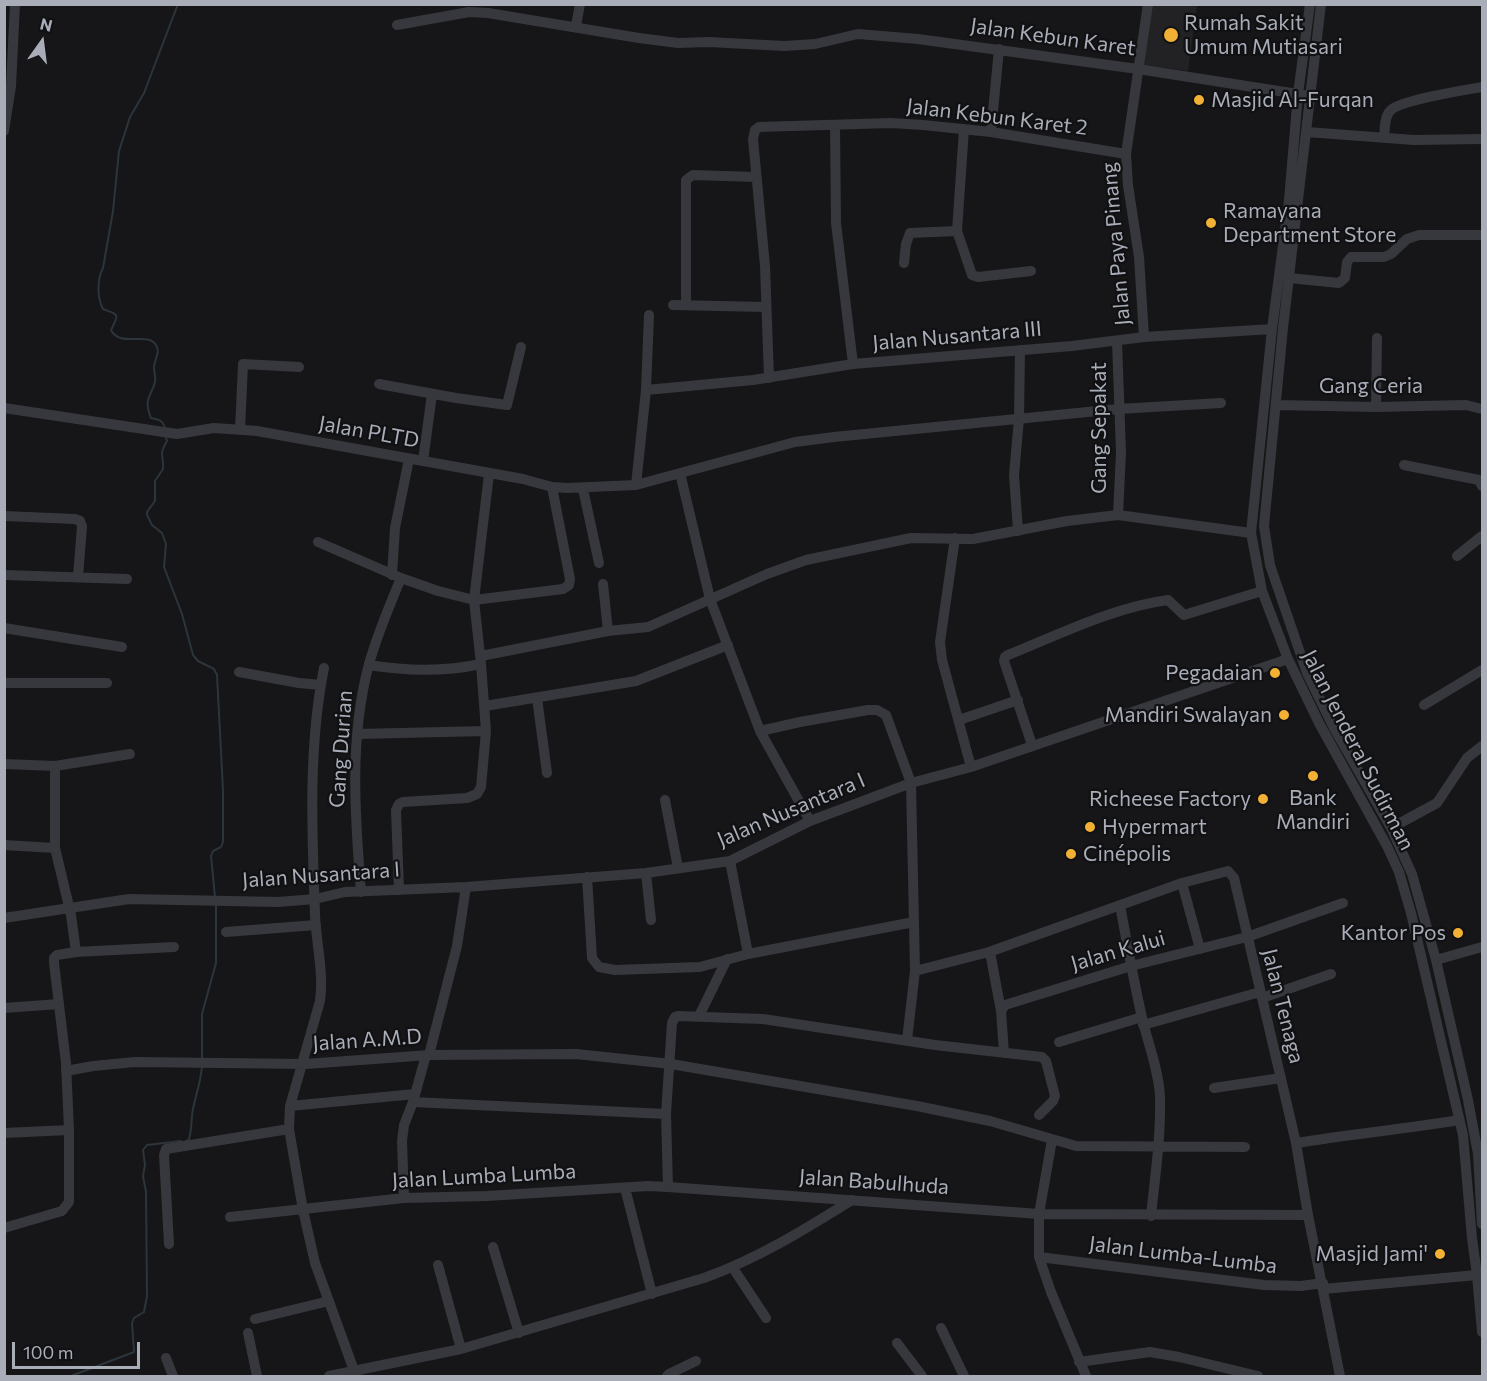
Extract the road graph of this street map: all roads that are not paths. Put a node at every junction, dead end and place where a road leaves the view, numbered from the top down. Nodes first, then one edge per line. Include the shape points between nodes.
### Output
1 (15, 4) edge
2 (580, 4) edge
3 (1148, 4) edge
4 (1310, 4) edge
5 (1321, 4) edge
6 (397, 25) dead end
7 (576, 26) junction
8 (999, 49) junction
9 (1138, 69) junction
10 (1482, 87) edge
11 (1298, 94) junction
12 (1310, 97) junction
13 (835, 125) junction
14 (963, 129) junction
15 (4, 130) edge
16 (991, 132) junction
17 (1307, 132) junction
18 (1384, 137) junction
19 (1482, 140) edge
20 (1126, 154) junction
21 (756, 177) junction
22 (957, 231) junction
23 (1482, 235) edge
24 (904, 262) dead end
25 (1031, 271) dead end
26 (1289, 278) junction
27 (686, 304) junction
28 (673, 305) dead end
29 (766, 307) junction
30 (649, 315) dead end
31 (1272, 329) junction
32 (1144, 337) junction
33 (1377, 338) dead end
34 (1118, 341) junction
35 (521, 346) dead end
36 (1020, 350) junction
37 (853, 364) junction
38 (299, 367) dead end
39 (769, 378) junction
40 (380, 384) dead end
41 (646, 390) junction
42 (432, 394) junction
43 (1221, 403) dead end
44 (1376, 407) junction
45 (4, 408) edge
46 (1119, 409) junction
47 (1482, 409) edge
48 (1271, 412) junction
49 (1019, 419) junction
50 (240, 430) junction
51 (409, 459) junction
52 (423, 461) junction
53 (1404, 465) dead end
54 (680, 473) junction
55 (489, 474) junction
56 (1481, 480) edge
57 (636, 485) junction
58 (552, 487) junction
59 (583, 489) junction
60 (1118, 515) junction
61 (4, 516) edge
62 (1018, 531) junction
63 (1251, 533) junction
64 (1482, 536) edge
65 (955, 538) junction
66 (318, 542) dead end
67 (1457, 556) dead end
68 (599, 563) dead end
69 (4, 575) edge
70 (397, 576) junction
71 (78, 577) junction
72 (127, 579) dead end
73 (603, 584) dead end
74 (1262, 591) junction
75 (710, 599) junction
76 (474, 600) junction
77 (4, 628) edge
78 (608, 631) junction
79 (728, 645) junction
80 (122, 647) dead end
81 (1288, 659) junction
82 (481, 660) junction
83 (369, 665) junction
84 (324, 668) dead end
85 (1482, 670) edge
86 (239, 672) dead end
87 (4, 683) edge
88 (106, 683) dead end
89 (321, 685) junction
90 (537, 698) junction
91 (1018, 700) junction
92 (1424, 705) dead end
93 (485, 706) junction
94 (959, 720) junction
95 (486, 731) junction
96 (760, 731) junction
97 (358, 734) junction
98 (1032, 745) junction
99 (1482, 746) edge
100 (130, 754) dead end
101 (4, 764) edge
102 (55, 766) junction
103 (971, 766) junction
104 (546, 773) dead end
105 (910, 783) junction
106 (665, 800) dead end
107 (810, 821) junction
108 (1391, 828) junction
109 (4, 845) edge
110 (55, 848) junction
111 (730, 861) junction
112 (678, 868) junction
113 (645, 873) junction
114 (587, 877) junction
115 (1182, 883) junction
116 (466, 887) junction
117 (399, 890) junction
118 (361, 892) junction
119 (315, 899) junction
120 (1343, 903) dead end
121 (1120, 905) junction
122 (69, 908) junction
123 (1417, 912) junction
124 (4, 918) edge
125 (651, 920) dead end
126 (914, 922) junction
127 (316, 925) junction
128 (226, 932) dead end
129 (1247, 937) junction
130 (174, 947) dead end
131 (1482, 947) edge
132 (1200, 949) junction
133 (75, 952) junction
134 (990, 952) junction
135 (748, 954) junction
136 (726, 959) junction
137 (1436, 960) junction
138 (1131, 966) junction
139 (915, 971) junction
140 (1331, 974) dead end
141 (1261, 995) junction
142 (59, 1004) junction
143 (4, 1008) edge
144 (1002, 1009) junction
145 (699, 1016) junction
146 (1143, 1021) junction
147 (907, 1040) junction
148 (1059, 1042) dead end
149 (1004, 1053) junction
150 (427, 1055) junction
151 (302, 1064) junction
152 (670, 1064) junction
153 (66, 1071) junction
154 (1281, 1078) junction
155 (1214, 1088) dead end
156 (414, 1098) junction
157 (290, 1106) junction
158 (666, 1114) junction
159 (1039, 1115) dead end
160 (1459, 1119) junction
161 (289, 1129) junction
162 (69, 1130) junction
163 (4, 1133) edge
164 (1052, 1140) junction
165 (1296, 1143) junction
166 (1245, 1147) dead end
167 (1159, 1148) junction
168 (1480, 1154) edge
169 (668, 1187) junction
170 (625, 1188) junction
171 (404, 1198) junction
172 (853, 1199) junction
173 (303, 1210) junction
174 (1040, 1214) junction
175 (1308, 1215) junction
176 (1151, 1216) junction
177 (230, 1217) dead end
178 (1482, 1224) edge
179 (4, 1228) edge
180 (1477, 1238) edge
181 (169, 1244) dead end
182 (493, 1247) dead end
183 (1039, 1257) junction
184 (438, 1265) dead end
185 (733, 1268) junction
186 (1477, 1275) junction
187 (1323, 1286) junction
188 (652, 1294) junction
189 (329, 1301) junction
190 (255, 1318) dead end
191 (766, 1318) dead end
192 (941, 1328) dead end
193 (1482, 1332) edge
194 (248, 1333) dead end
195 (519, 1333) junction
196 (897, 1343) dead end
197 (460, 1349) junction
198 (166, 1358) dead end
199 (696, 1361) dead end
200 (1079, 1362) junction
201 (355, 1373) edge
202 (1258, 1376) edge
203 (173, 1377) edge
204 (257, 1377) edge
205 (329, 1377) edge
206 (667, 1377) edge
207 (922, 1377) edge
208 (964, 1377) edge
209 (1086, 1377) edge
210 (1340, 1377) edge

1 - 15 street via 11,86
2 - 7 street
3 - 9 street, Jalan Paya Pinang
4 - 11 street, Jalan Jenderal Sudirman
5 - 12 street, Jalan Jenderal Sudirman
6 - 7 street, Jalan Kebun Karet via 469,12
7 - 8 street, Jalan Kebun Karet via 678,43 784,46 858,34
8 - 9 street, Jalan Kebun Karet
8 - 16 street
9 - 11 street, Jalan Kebun Karet
9 - 20 street, Jalan Paya Pinang
10 - 18 street via 1394,108 1387,116
11 - 12 street, Jalan Kebun Karet
11 - 31 street, Jalan Jenderal Sudirman
12 - 17 street, Jalan Jenderal Sudirman
13 - 14 street, Jalan Kebun Karet 2 via 891,123
13 - 21 street, Jalan Kebun Karet 2 via 764,126 755,130
13 - 37 street via 836,223
14 - 16 street, Jalan Kebun Karet 2
14 - 22 street
16 - 20 street, Jalan Kebun Karet 2
17 - 18 street
17 - 26 street, Jalan Jenderal Sudirman
18 - 19 street
20 - 32 street, Jalan Paya Pinang
21 - 27 street via 693,175 686,180
21 - 29 street
22 - 24 street via 910,233
22 - 25 street via 974,277
23 - 26 street via 1412,236 1384,257 1352,257 1347,262 1345,278 1339,283
26 - 48 street, Jalan Jenderal Sudirman
27 - 28 street
27 - 29 street
29 - 39 street
30 - 41 street
31 - 32 street, Jalan Nusantara III
31 - 48 street, Jalan Jenderal Sudirman
32 - 34 street, Jalan Nusantara III
33 - 44 street
34 - 36 street, Jalan Nusantara III
34 - 46 street, Gang Sepakat
35 - 42 street via 507,405
36 - 37 street, Jalan Nusantara III
36 - 49 street
37 - 39 street, Jalan Nusantara III
38 - 50 street via 243,364
39 - 41 street, Jalan Nusantara III
40 - 42 street
41 - 57 street
42 - 52 street
43 - 46 street, Jalan PLTD
44 - 47 street, Gang Ceria via 1466,405
44 - 48 street, Gang Ceria
45 - 50 street, Jalan PLTD via 177,434 214,428
46 - 49 street, Jalan PLTD
46 - 60 street, Gang Sepakat
48 - 63 street, Jalan Jenderal Sudirman
48 - 108 street, Jalan Jenderal Sudirman via 1264,526 1270,565 1319,700
49 - 54 street, Jalan PLTD via 795,442
49 - 62 street via 1014,475
50 - 51 street, Jalan PLTD
51 - 52 street, Jalan PLTD
51 - 70 street, Gang Durian via 396,528
52 - 55 street, Jalan PLTD
53 - 56 street
54 - 57 street, Jalan PLTD
54 - 75 street
55 - 58 street, Jalan PLTD
55 - 76 street
57 - 59 street, Jalan PLTD
58 - 59 street, Jalan PLTD
58 - 76 street via 570,579 568,587
59 - 68 street
60 - 62 street via 1067,520
60 - 63 street
61 - 71 street via 80,521
62 - 65 street
63 - 74 street, Jalan Jenderal Sudirman
64 - 67 street
65 - 75 street via 911,538 806,560
65 - 94 street via 940,642
66 - 70 street
69 - 71 street
70 - 76 street
70 - 83 street, Gang Durian
71 - 72 street
73 - 78 street
74 - 81 street, Jalan Jenderal Sudirman
74 - 91 street via 1184,615 1168,600 1141,606 1080,625 1005,657
75 - 78 street via 648,627
75 - 79 street
76 - 82 street
77 - 80 street
78 - 82 street
79 - 90 street via 636,681
79 - 96 street
81 - 98 street, Jalan Nusantara I
81 - 123 street, Jalan Jenderal Sudirman via 1387,846
82 - 83 street via 437,669
82 - 93 street
83 - 97 street, Gang Durian
84 - 89 street
85 - 92 street
86 - 89 street
87 - 88 street
89 - 119 street via 312,820
90 - 93 street
90 - 104 street
91 - 94 street
91 - 98 street
93 - 95 street
94 - 103 street
95 - 97 street
95 - 117 street via 483,781 477,794 403,802 397,807
96 - 105 street via 868,710 883,712
96 - 107 street
97 - 118 street, Gang Durian via 355,792
98 - 103 street, Jalan Nusantara I
99 - 108 street via 1467,758 1437,803
100 - 102 street
101 - 102 street
102 - 110 street
103 - 105 street, Jalan Nusantara I
105 - 107 street, Jalan Nusantara I
105 - 126 street
106 - 112 street
107 - 111 street, Jalan Nusantara I
108 - 123 street, Jalan Jenderal Sudirman via 1412,874
109 - 110 street
110 - 122 street
111 - 112 street, Jalan Nusantara I
111 - 135 street
112 - 113 street, Jalan Nusantara I
113 - 114 street, Jalan Nusantara I
113 - 125 street
114 - 116 street, Jalan Nusantara I
114 - 136 street via 592,958 596,965 615,970 700,967
115 - 121 street
115 - 129 street, Jalan Tenaga via 1230,872
115 - 132 street
116 - 117 street, Jalan Nusantara I
116 - 150 street via 457,946
117 - 118 street, Jalan Nusantara I
118 - 119 street, Jalan Nusantara I
119 - 122 street, Jalan Nusantara I via 129,899
119 - 127 street
120 - 129 street, Jalan Kalui
121 - 134 street
121 - 138 street
122 - 124 street, Jalan Nusantara I
122 - 133 street
123 - 137 street, Jalan Jenderal Sudirman
123 - 160 street, Jalan Jenderal Sudirman
126 - 135 street
126 - 139 street
127 - 128 street
127 - 151 street via 322,988
129 - 132 street, Jalan Kalui
129 - 141 street, Jalan Tenaga
130 - 133 street
131 - 137 street
132 - 138 street, Jalan Kalui
133 - 142 street via 54,958
134 - 139 street
134 - 144 street
135 - 136 street
136 - 145 street
137 - 168 street, Jalan Jenderal Sudirman
138 - 144 street, Jalan Kalui
138 - 146 street
139 - 147 street
140 - 141 street
141 - 146 street
141 - 154 street, Jalan Tenaga
142 - 143 street
142 - 153 street
144 - 149 street
145 - 147 street via 763,1019
145 - 152 street via 678,1016 673,1020
146 - 148 street
146 - 167 street via 1160,1096
147 - 149 street
149 - 159 street via 1039,1056 1046,1061 1055,1096
150 - 151 street, Jalan A.M.D
150 - 152 street, Jalan A.M.D via 576,1054
150 - 156 street
151 - 153 street, Jalan A.M.D via 112,1063
151 - 157 street
152 - 158 street
152 - 164 street, Jalan A.M.D via 944,1111
153 - 162 street
154 - 155 street
154 - 165 street, Jalan Tenaga
156 - 157 street
156 - 158 street
156 - 171 street via 402,1141
157 - 161 street
158 - 169 street
160 - 165 street
160 - 180 street, Jalan Jenderal Sudirman
161 - 173 street
161 - 181 street via 166,1149
162 - 163 street
162 - 179 street via 68,1206
164 - 167 street, Jalan A.M.D via 1076,1146
164 - 174 street
165 - 175 street, Jalan Tenaga
166 - 167 street, Jalan A.M.D
167 - 176 street
168 - 178 street, Jalan Jenderal Sudirman
169 - 170 street, Jalan Lumba Lumba
169 - 172 street, Jalan Babulhuda
170 - 171 street, Jalan Lumba Lumba
170 - 188 street
171 - 173 street, Jalan Lumba Lumba
172 - 174 street, Jalan Babulhuda
172 - 185 street via 790,1240
173 - 177 street, Jalan Lumba Lumba
173 - 189 street via 315,1263
174 - 176 street, Jalan Babulhuda
174 - 183 street
175 - 176 street
175 - 187 street, Jalan Tenaga
180 - 186 street, Jalan Jenderal Sudirman
182 - 195 street
183 - 187 street, Jalan Lumba-Lumba via 1264,1285
183 - 200 street
184 - 197 street
185 - 188 street
185 - 191 street
186 - 187 street, Jalan Lumba-Lumba
186 - 193 street, Jalan Jenderal Sudirman
187 - 210 street, Jalan Tenaga
188 - 195 street
189 - 190 street
189 - 201 street
192 - 208 street
194 - 204 street
195 - 197 street
196 - 207 street
197 - 201 street
198 - 203 street
199 - 206 street
200 - 202 street via 1150,1352
200 - 209 street
201 - 205 street

